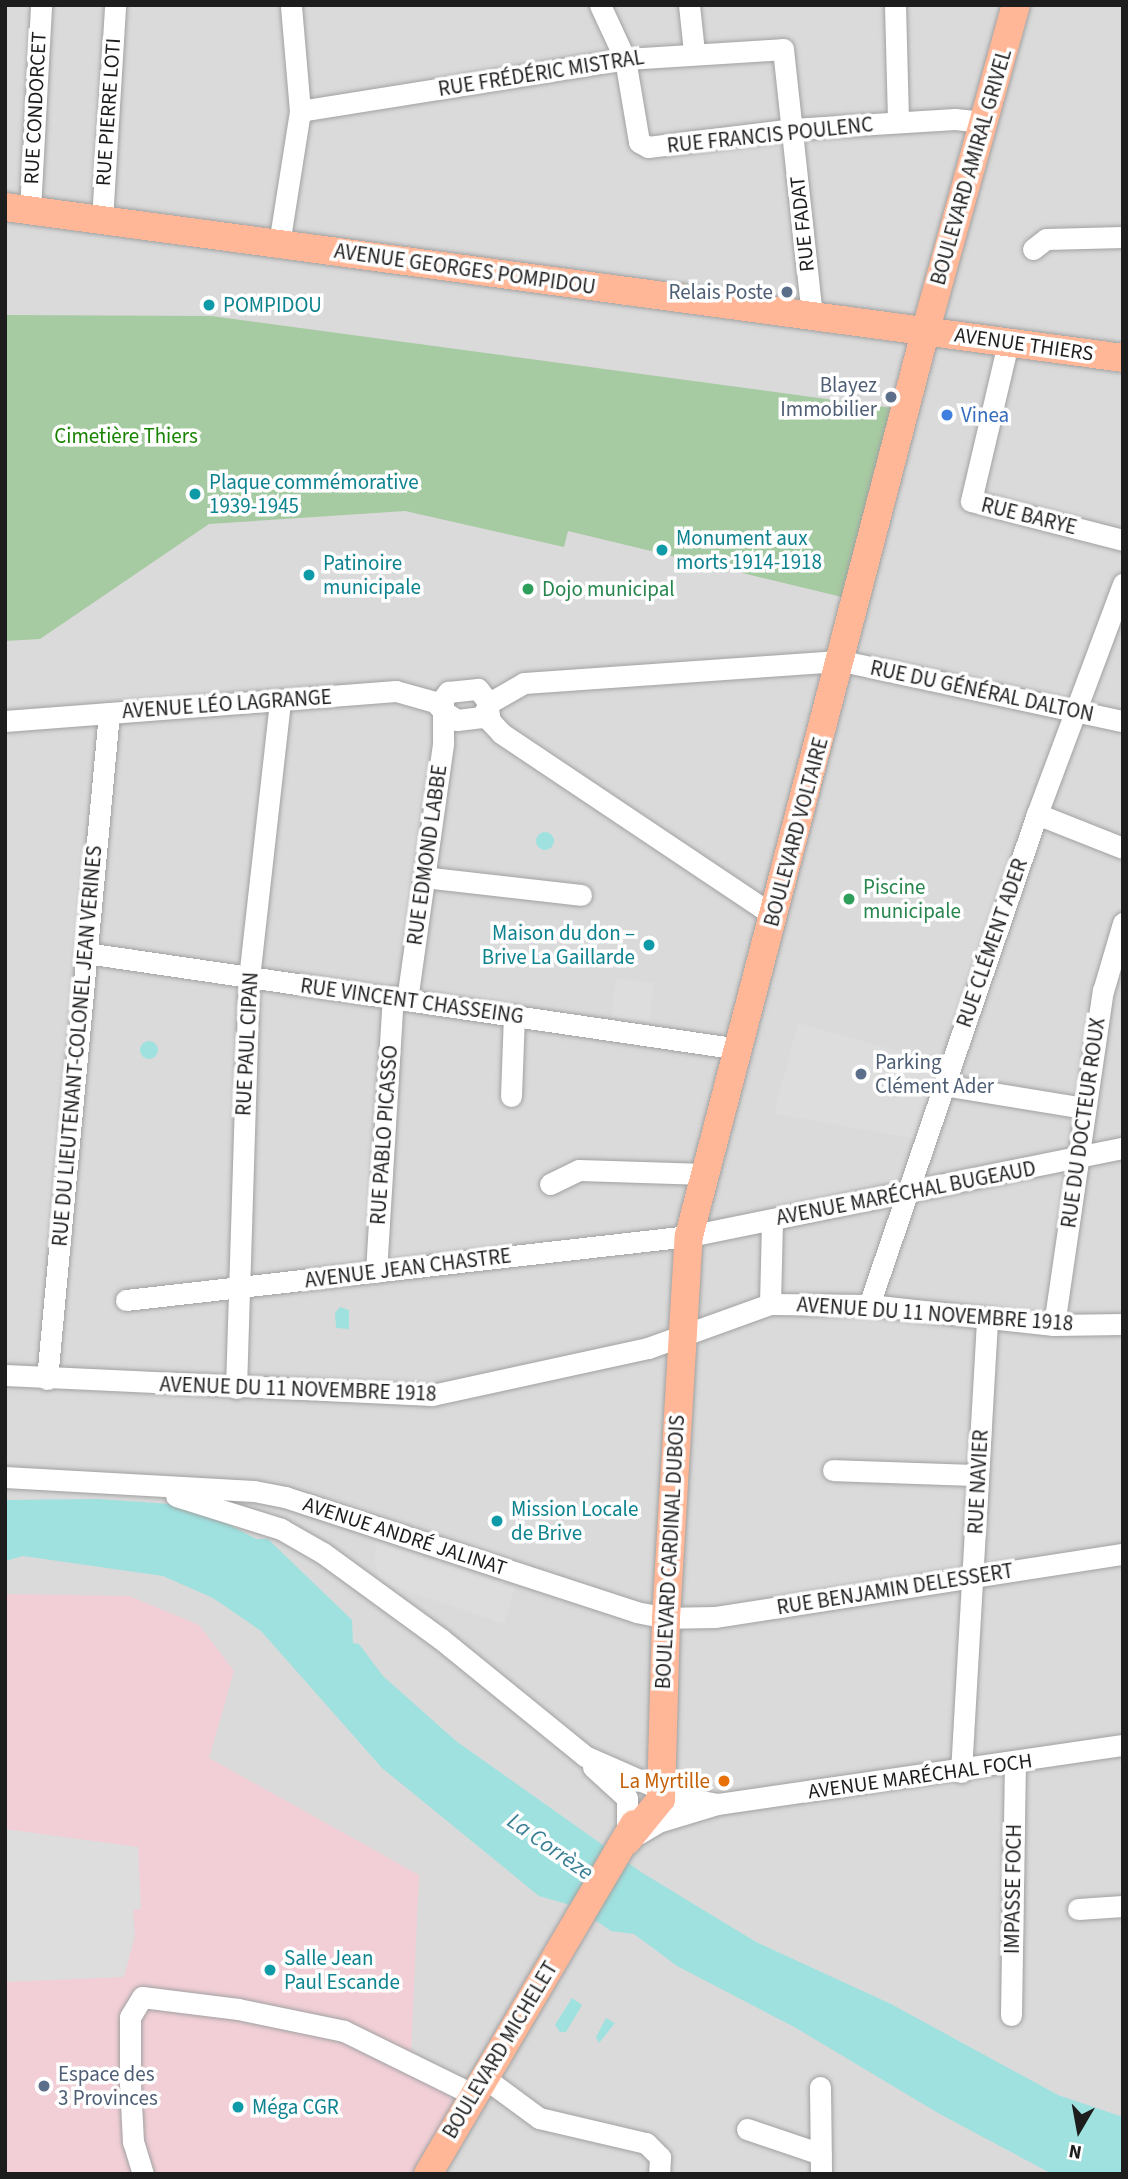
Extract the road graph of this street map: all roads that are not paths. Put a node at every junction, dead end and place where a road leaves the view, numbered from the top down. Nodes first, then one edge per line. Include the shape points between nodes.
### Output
1 (41, 5) edge
2 (115, 5) edge
3 (291, 5) edge
4 (600, 5) edge
5 (690, 5) edge
6 (895, 5) edge
7 (1016, 5) edge
8 (783, 49) joint
9 (694, 52) junction
10 (625, 59) junction
11 (300, 111) junction
12 (898, 122) junction
13 (986, 122) junction
14 (792, 129) junction
15 (17, 209) edge
16 (102, 220) junction
17 (1123, 237) edge
18 (279, 244) junction
19 (1033, 249) dead end
20 (812, 316) junction
21 (926, 329) junction
22 (1008, 342) junction
23 (1123, 358) edge
24 (1123, 540) edge
25 (1123, 584) edge
26 (842, 661) junction
27 (485, 700) junction
28 (280, 701) junction
29 (449, 708) junction
30 (1073, 711) junction
31 (108, 713) junction
32 (5, 721) edge
33 (1123, 721) edge
34 (1037, 814) junction
35 (1123, 848) edge
36 (424, 877) junction
37 (581, 895) dead end
38 (774, 916) junction
39 (1123, 923) edge
40 (86, 953) junction
41 (249, 978) junction
42 (400, 998) junction
43 (514, 1015) junction
44 (739, 1049) junction
45 (944, 1085) junction
46 (511, 1096) dead end
47 (1085, 1108) junction
48 (1123, 1148) edge
49 (1079, 1158) junction
50 (705, 1174) junction
51 (550, 1184) dead end
52 (907, 1194) junction
53 (772, 1220) junction
54 (689, 1236) junction
55 (376, 1272) junction
56 (238, 1288) junction
57 (126, 1300) dead end
58 (770, 1304) junction
59 (869, 1306) junction
60 (987, 1318) junction
61 (1123, 1324) edge
62 (1054, 1325) junction
63 (681, 1337) junction
64 (5, 1375) edge
65 (47, 1379) junction
66 (236, 1388) junction
67 (833, 1470) dead end
68 (978, 1475) junction
69 (5, 1477) edge
70 (137, 1487) junction
71 (1123, 1554) edge
72 (972, 1577) junction
73 (666, 1618) junction
74 (1123, 1745) edge
75 (585, 1756) junction
76 (1015, 1763) junction
77 (961, 1772) junction
78 (657, 1780) junction
79 (717, 1804) junction
80 (627, 1841) junction
81 (1123, 1906) edge
82 (1079, 1909) dead end
83 (1011, 2015) dead end
84 (477, 2085) junction
85 (820, 2087) dead end
86 (747, 2129) dead end
87 (821, 2164) edge
88 (143, 2174) edge
89 (428, 2174) edge
90 (659, 2174) edge

1 - 15 street, RUE CONDORCET
2 - 16 street, RUE PIERRE LOTI
3 - 11 street
4 - 10 street
5 - 9 street
6 - 12 street
7 - 13 main road, BOULEVARD AMIRAL GRIVEL
8 - 9 street, RUE FRÉDÉRIC MISTRAL
8 - 14 street, RUE FADAT
9 - 10 street, RUE FRÉDÉRIC MISTRAL
10 - 11 street, RUE FRÉDÉRIC MISTRAL
10 - 14 street, RUE FRANCIS POULENC via 639,142 648,147
11 - 18 street
12 - 13 street, RUE FRANCIS POULENC
12 - 14 street, RUE FRANCIS POULENC
13 - 21 main road, BOULEVARD AMIRAL GRIVEL
14 - 20 street, RUE FADAT
15 - 16 main road, AVENUE GEORGES POMPIDOU
16 - 18 main road, AVENUE GEORGES POMPIDOU
17 - 19 street via 1046,239
18 - 20 main road, AVENUE GEORGES POMPIDOU
20 - 21 main road, AVENUE GEORGES POMPIDOU
21 - 22 main road, AVENUE THIERS
21 - 26 main road, BOULEVARD VOLTAIRE
22 - 23 main road, AVENUE THIERS
22 - 24 street, RUE BARYE via 971,501
25 - 30 street, RUE CLÉMENT ADER
26 - 27 street via 524,683
26 - 30 street, RUE DU GÉNÉRAL DALTON
26 - 38 main road, BOULEVARD VOLTAIRE
27 - 29 street
27 - 29 street via 482,717
27 - 38 street via 490,721 501,733
28 - 29 street, AVENUE LÉO LAGRANGE via 418,686
28 - 31 street, AVENUE LÉO LAGRANGE
28 - 41 street, RUE PAUL CIPAN
29 - 36 street, RUE EDMOND LABBE
30 - 33 street, RUE DU GÉNÉRAL DALTON
30 - 34 street, RUE CLÉMENT ADER
31 - 32 street, AVENUE LÉO LAGRANGE
31 - 40 street, RUE DU LIEUTENANT-COLONEL JEAN VERINES
34 - 35 street
34 - 45 street, RUE CLÉMENT ADER
36 - 37 street
36 - 42 street, RUE EDMOND LABBE
38 - 44 main road, BOULEVARD VOLTAIRE
39 - 47 street, RUE DU DOCTEUR ROUX via 1103,991
40 - 41 street, RUE VINCENT CHASSEING
40 - 65 street, RUE DU LIEUTENANT-COLONEL JEAN VERINES
41 - 42 street, RUE VINCENT CHASSEING
41 - 56 street, RUE PAUL CIPAN
42 - 43 street, RUE VINCENT CHASSEING
42 - 55 street, RUE PABLO PICASSO
43 - 44 street, RUE VINCENT CHASSEING
43 - 46 street
44 - 50 main road, BOULEVARD VOLTAIRE
45 - 47 street
45 - 52 street, RUE CLÉMENT ADER
47 - 49 street, RUE DU DOCTEUR ROUX
48 - 49 street, AVENUE MARÉCHAL BUGEAUD
49 - 52 street, AVENUE MARÉCHAL BUGEAUD
49 - 62 street, RUE DU DOCTEUR ROUX
50 - 51 street via 579,1170
50 - 54 main road, BOULEVARD VOLTAIRE
52 - 53 street, AVENUE MARÉCHAL BUGEAUD
52 - 59 street, RUE CLÉMENT ADER
53 - 54 street, AVENUE MARÉCHAL BUGEAUD
53 - 58 street
54 - 55 street, AVENUE JEAN CHASTRE
54 - 63 main road, BOULEVARD VOLTAIRE
55 - 56 street, AVENUE JEAN CHASTRE
56 - 57 street, AVENUE JEAN CHASTRE
56 - 66 street, RUE PAUL CIPAN
58 - 59 street, AVENUE DU 11 NOVEMBRE 1918
58 - 63 street, AVENUE DU 11 NOVEMBRE 1918
59 - 60 street, AVENUE DU 11 NOVEMBRE 1918
60 - 62 street, AVENUE DU 11 NOVEMBRE 1918
60 - 68 street, RUE NAVIER
61 - 62 street, AVENUE DU 11 NOVEMBRE 1918
63 - 66 street, AVENUE DU 11 NOVEMBRE 1918 via 432,1395
63 - 73 main road, BOULEVARD CARDINAL DUBOIS
64 - 65 street, AVENUE DU 11 NOVEMBRE 1918
65 - 66 street, AVENUE DU 11 NOVEMBRE 1918
67 - 68 street
68 - 72 street, RUE NAVIER
69 - 70 street, AVENUE ANDRÉ JALINAT
70 - 73 street, AVENUE ANDRÉ JALINAT via 243,1490 285,1497
70 - 75 street, AVENUE ANDRÉ JALINAT via 237,1512 281,1529 323,1553
71 - 72 street, RUE BENJAMIN DELESSERT
72 - 73 street, RUE BENJAMIN DELESSERT via 715,1617
72 - 77 street, RUE NAVIER
73 - 78 main road, BOULEVARD CARDINAL DUBOIS
74 - 76 street, AVENUE MARÉCHAL FOCH
75 - 78 street, AVENUE ANDRÉ JALINAT
75 - 80 street, AVENUE ANDRÉ JALINAT via 627,1798
76 - 77 street, AVENUE MARÉCHAL FOCH
76 - 83 street, IMPASSE FOCH
77 - 79 street, AVENUE MARÉCHAL FOCH
78 - 79 street, AVENUE MARÉCHAL FOCH via 695,1802
78 - 80 main road, BOULEVARD CARDINAL DUBOIS
79 - 80 street, AVENUE MARÉCHAL FOCH via 658,1822
80 - 84 main road, BOULEVARD MICHELET
81 - 82 street
84 - 88 street via 344,2031 142,1997 130,2017 133,2142
84 - 89 main road, BOULEVARD MICHELET
84 - 90 street via 539,2118 646,2143 660,2157
85 - 87 street
86 - 87 street

